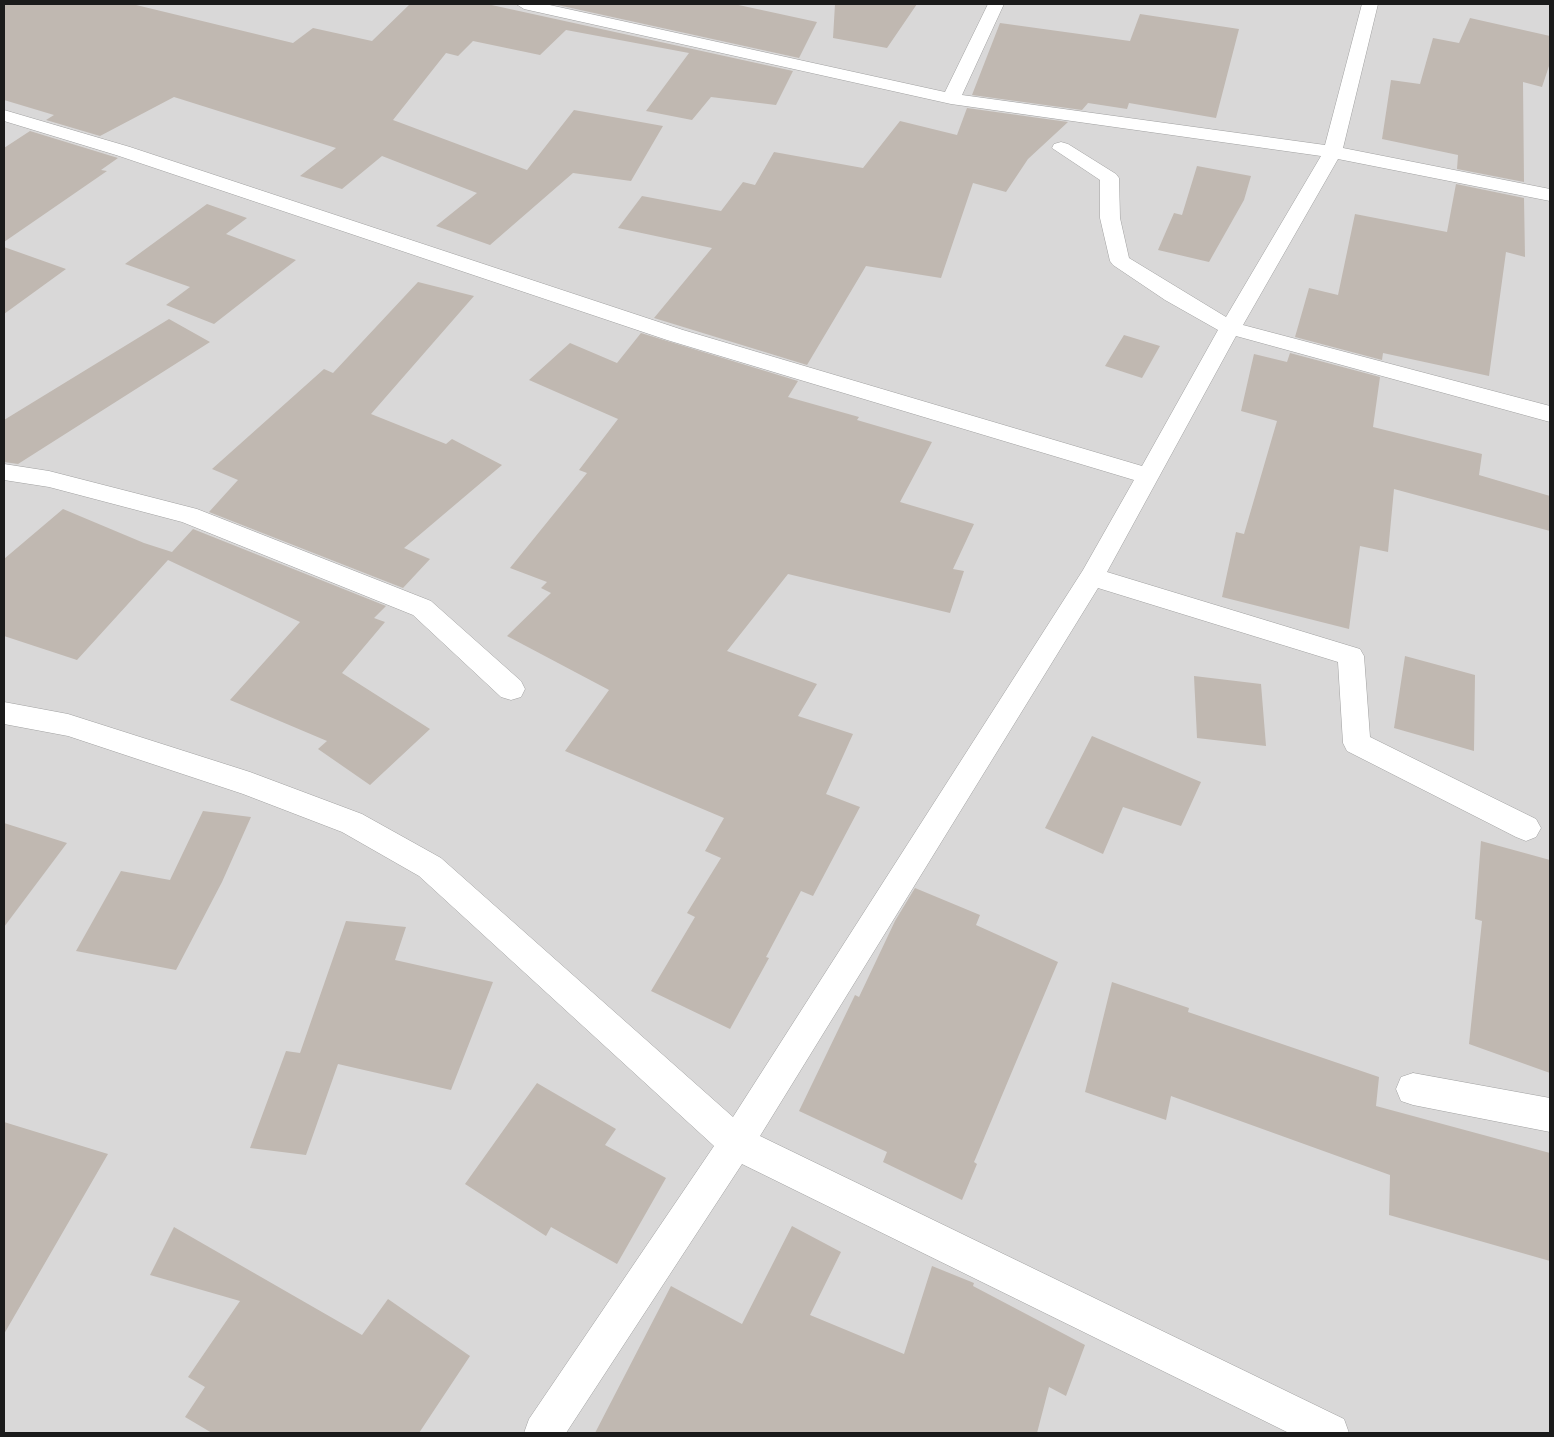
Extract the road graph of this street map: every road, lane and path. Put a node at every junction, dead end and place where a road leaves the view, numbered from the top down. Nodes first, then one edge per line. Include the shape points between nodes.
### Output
1 (524, 4) edge
2 (996, 4) edge
3 (1370, 4) edge
4 (951, 99) junction
5 (4, 115) edge
6 (1061, 148) dead end
7 (1333, 152) junction
8 (1550, 195) edge
9 (1230, 328) junction
10 (1550, 414) edge
11 (4, 472) edge
12 (1150, 476) junction
13 (1092, 577) junction
14 (512, 689) dead end
15 (4, 713) edge
16 (1526, 828) dead end
17 (1413, 1089) dead end
18 (1550, 1115) edge
19 (736, 1143) junction
20 (543, 1433) edge
21 (1330, 1433) edge

1 - 4 street
2 - 4 street
3 - 7 street
4 - 7 street
5 - 12 street via 123,151 675,334
6 - 9 street via 1109,178 1110,218 1120,261
7 - 8 street
7 - 9 street
9 - 10 street
9 - 12 street
11 - 14 street via 49,479 188,515 422,608
12 - 13 street
13 - 16 street via 1351,656 1357,743
13 - 19 street
15 - 19 street via 68,725 250,784 352,823 430,867
17 - 18 street
19 - 20 street
19 - 21 street

